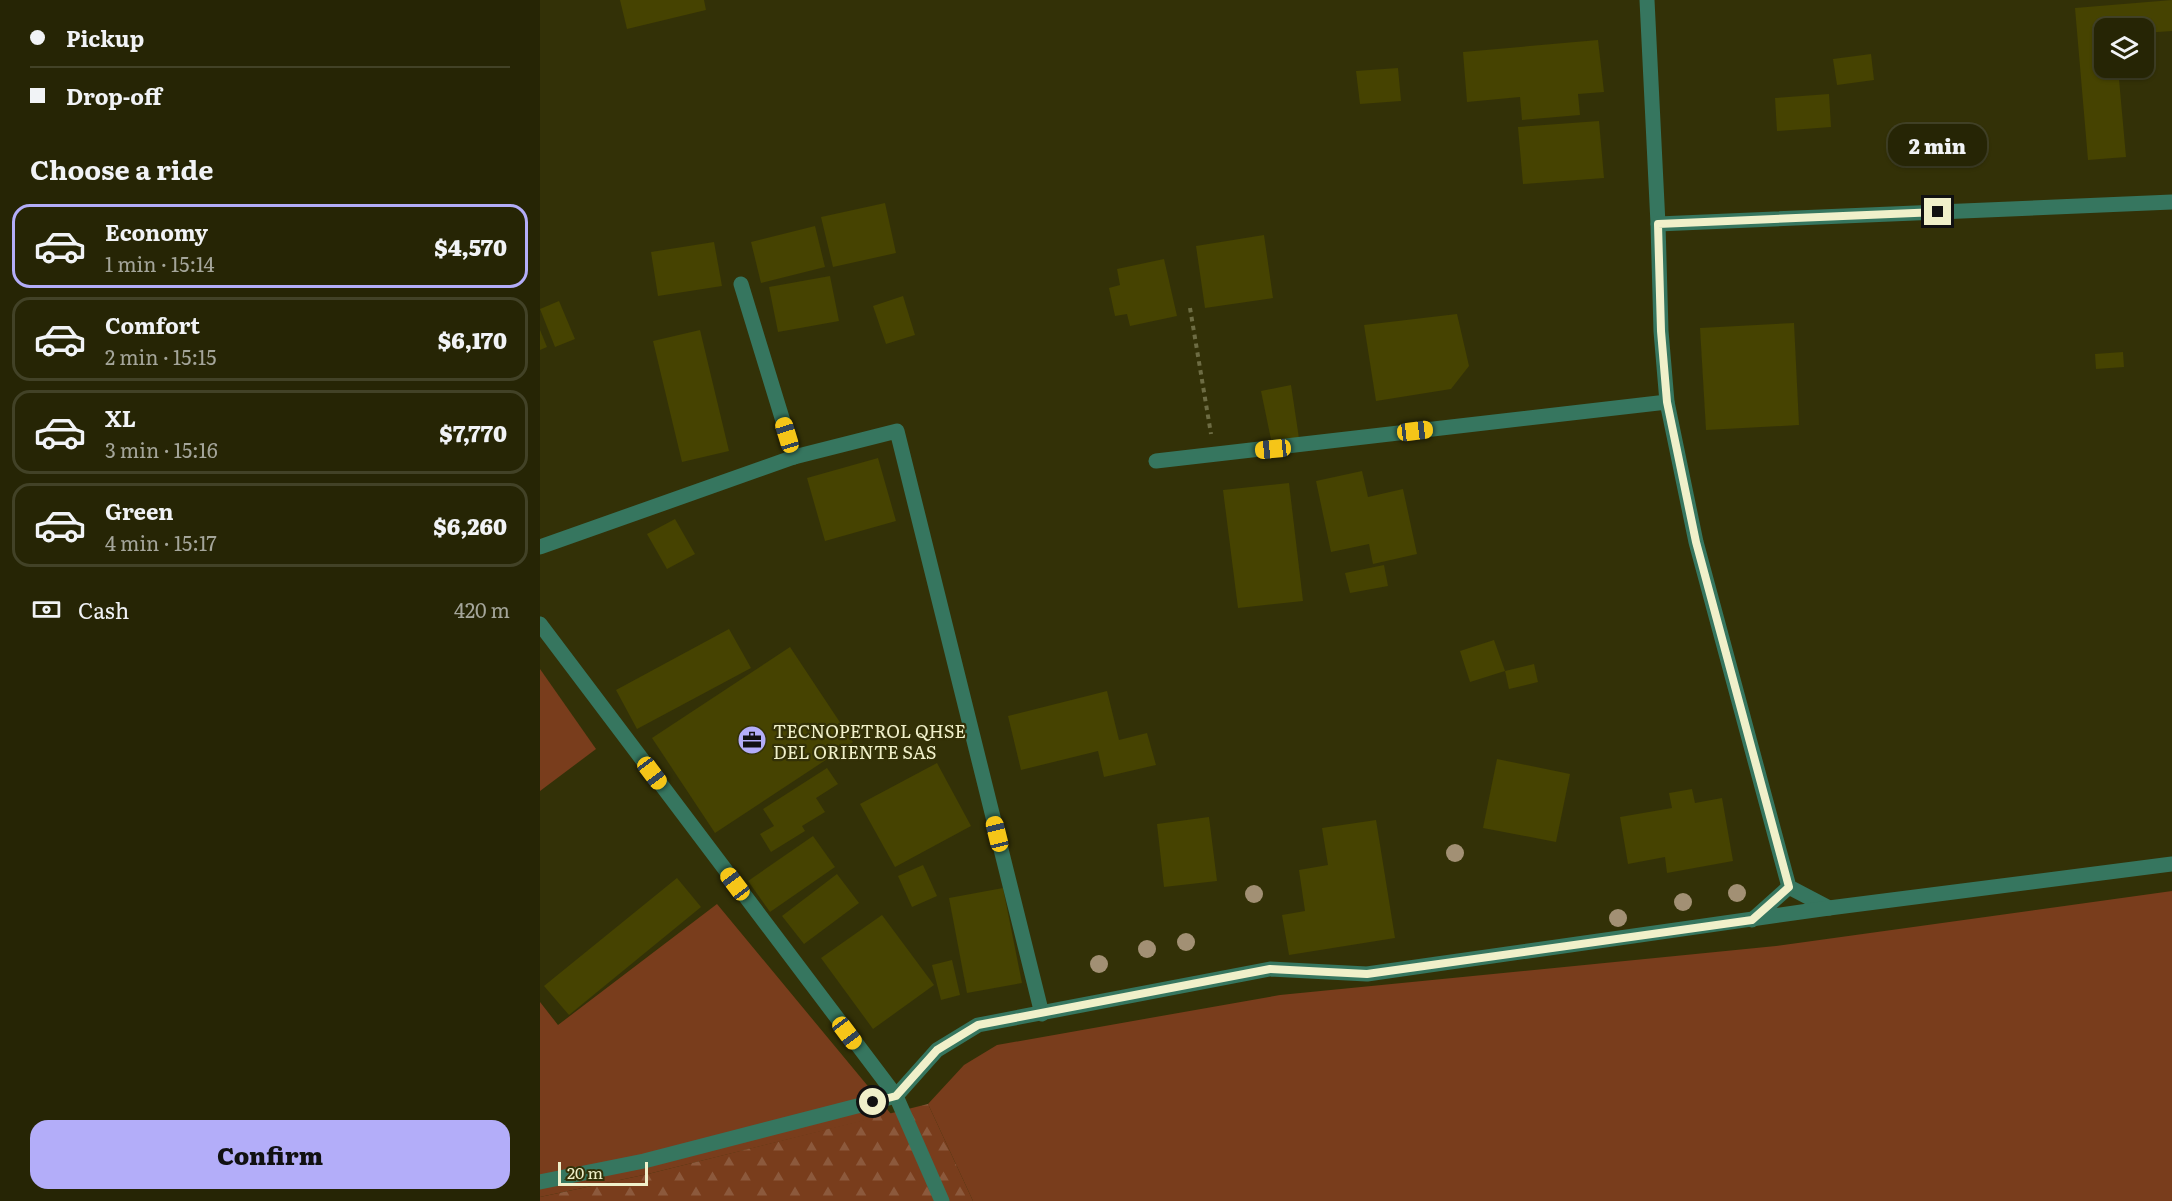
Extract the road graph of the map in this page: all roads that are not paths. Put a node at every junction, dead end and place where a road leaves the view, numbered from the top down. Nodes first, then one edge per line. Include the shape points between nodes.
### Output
1 (1647, 0) edge
2 (2172, 202) edge
3 (1658, 224) junction
4 (741, 284) dead end
5 (1667, 402) junction
6 (794, 457) junction
7 (1156, 461) dead end
8 (540, 547) edge
9 (540, 624) edge
10 (2172, 864) edge
11 (1789, 887) junction
12 (1829, 908) junction
13 (1752, 920) junction
14 (1042, 1014) junction
15 (896, 1096) junction
16 (540, 1182) edge
17 (942, 1201) edge

1 - 3 street
2 - 3 street
3 - 5 street
4 - 6 street
5 - 7 street
5 - 11 street via 1696,542
6 - 8 street
6 - 14 street via 897,431
9 - 15 street
10 - 12 street
11 - 12 street
11 - 13 street
12 - 13 street
13 - 14 street via 1367,974 1270,969
14 - 15 street via 978,1025 937,1050
15 - 16 street via 644,1161
15 - 17 street

